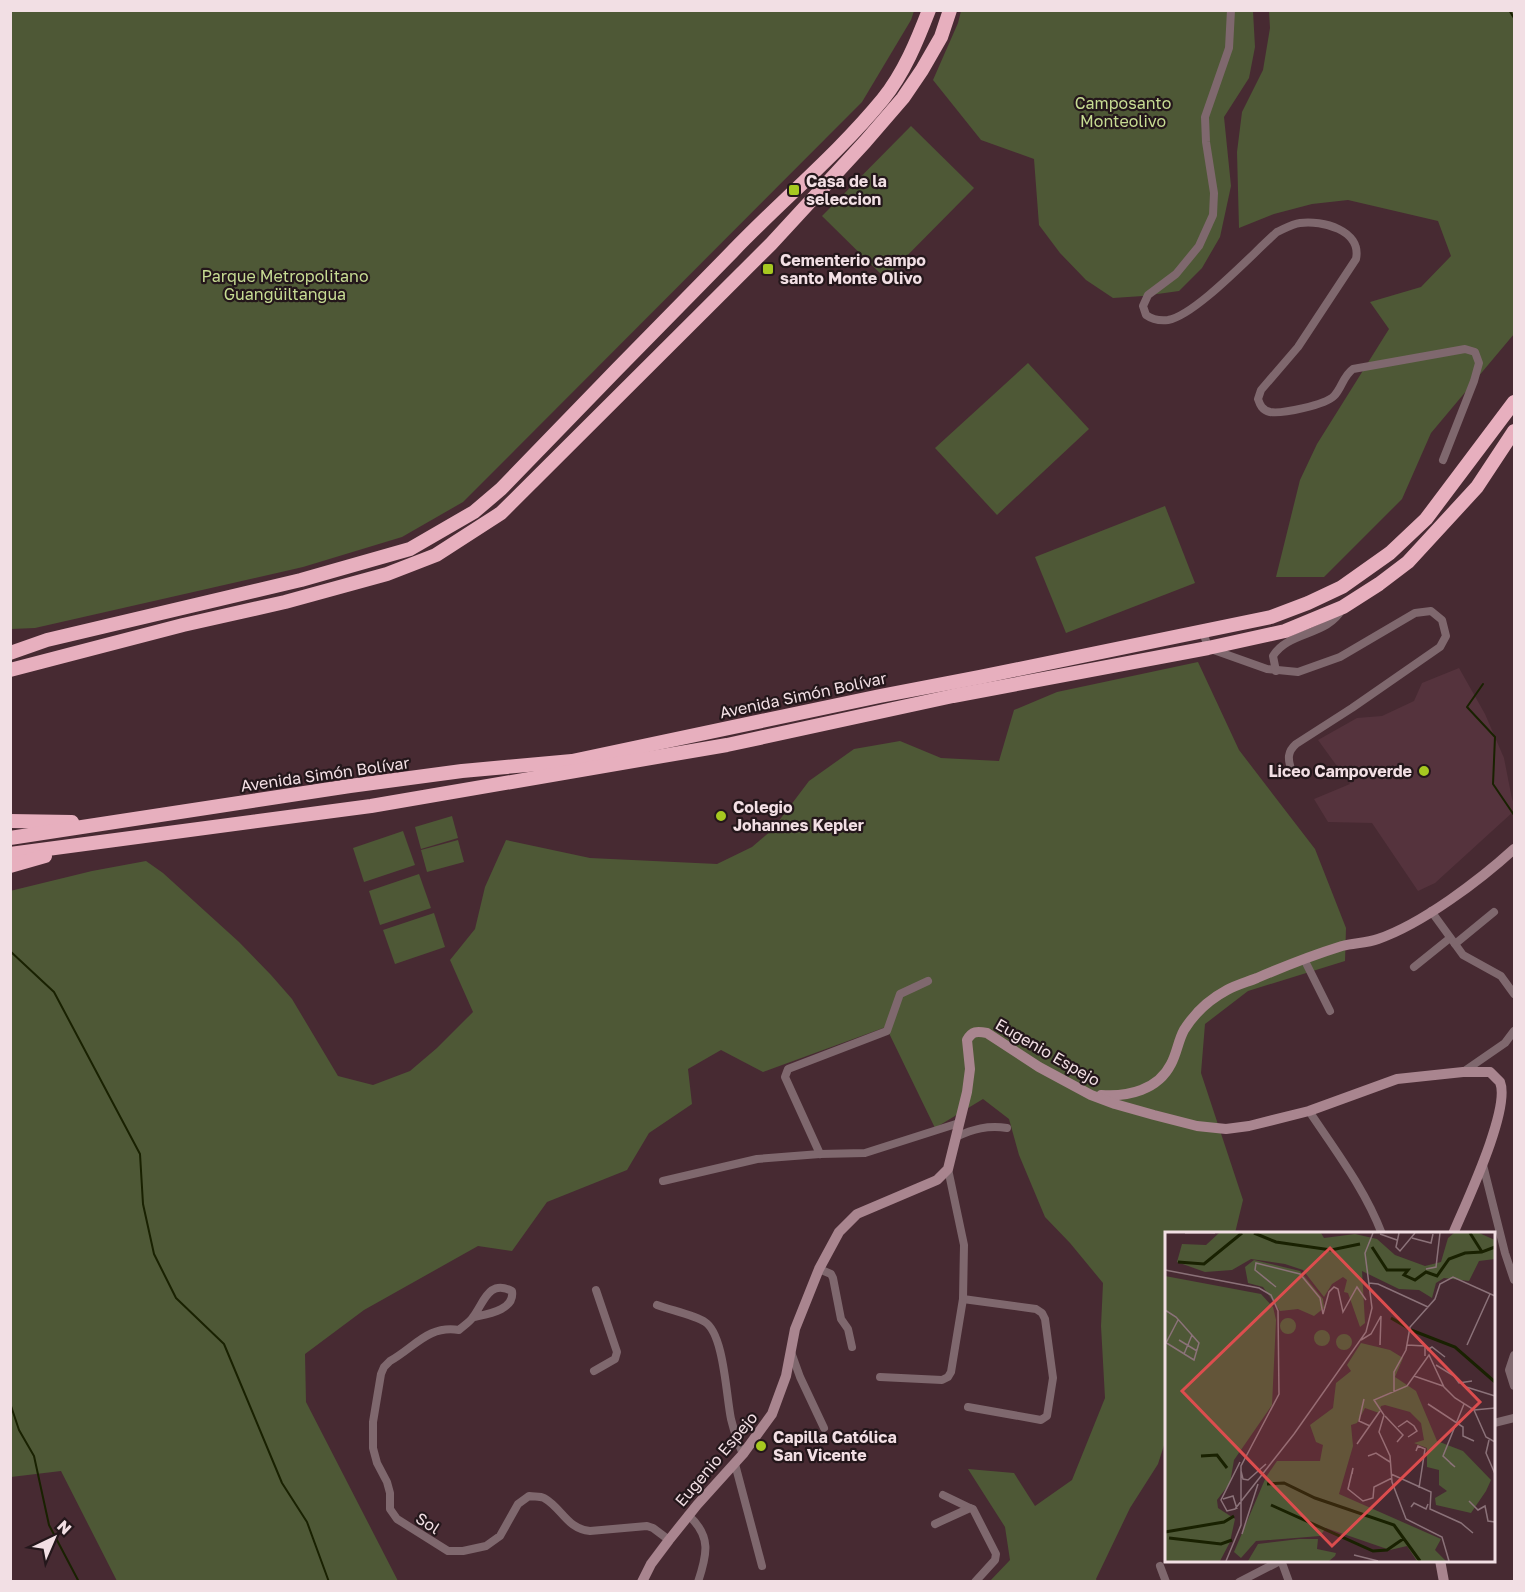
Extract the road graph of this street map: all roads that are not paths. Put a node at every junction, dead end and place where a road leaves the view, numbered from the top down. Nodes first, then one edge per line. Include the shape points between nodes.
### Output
1 (928, 10) edge
2 (950, 10) edge
3 (1231, 10) edge
4 (675, 311) junction
5 (691, 326) junction
6 (1515, 402) edge
7 (1515, 431) edge
8 (1443, 460) dead end
9 (1343, 607) junction
10 (1203, 631) junction
11 (1208, 648) junction
12 (10, 653) edge
13 (10, 670) edge
14 (1276, 671) junction
15 (1291, 770) dead end
16 (10, 820) edge
17 (116, 822) junction
18 (10, 838) edge
19 (78, 845) junction
20 (1515, 849) edge
21 (10, 854) edge
22 (10, 866) edge
23 (1431, 911) junction
24 (1494, 912) dead end
25 (1453, 941) junction
26 (1304, 959) junction
27 (1414, 967) dead end
28 (928, 981) dead end
29 (1514, 990) edge
30 (1330, 1011) dead end
31 (1515, 1031) edge
32 (1515, 1041) edge
33 (1505, 1043) junction
34 (1463, 1072) junction
35 (1091, 1095) junction
36 (1309, 1111) junction
37 (959, 1123) junction
38 (1007, 1128) dead end
39 (956, 1137) junction
40 (820, 1154) junction
41 (1483, 1165) junction
42 (948, 1169) junction
43 (663, 1182) dead end
44 (1374, 1213) junction
45 (1377, 1232) edge
46 (1382, 1232) edge
47 (1453, 1232) edge
48 (819, 1269) junction
49 (1515, 1280) edge
50 (596, 1290) dead end
51 (963, 1299) junction
52 (657, 1305) dead end
53 (474, 1317) junction
54 (852, 1347) dead end
55 (791, 1352) junction
56 (1515, 1355) edge
57 (594, 1371) dead end
58 (880, 1377) dead end
59 (1515, 1386) edge
60 (968, 1407) dead end
61 (1515, 1418) edge
62 (1495, 1423) edge
63 (824, 1428) dead end
64 (743, 1454) junction
65 (735, 1464) junction
66 (943, 1495) dead end
67 (970, 1508) junction
68 (688, 1515) junction
69 (935, 1524) dead end
70 (669, 1540) junction
71 (1280, 1562) edge
72 (1282, 1562) edge
73 (1440, 1562) edge
74 (762, 1566) dead end
75 (1160, 1566) dead end
76 (642, 1581) edge
77 (698, 1581) edge
78 (975, 1581) edge
79 (1166, 1581) edge
80 (1239, 1581) edge
81 (1289, 1581) edge
82 (1444, 1581) edge

1 - 4 highway via 919,37 884,98
2 - 5 highway via 941,37 903,98
3 - 8 street via 1229,48 1206,117 1213,215 1199,246 1176,274 1148,295 1143,306 1146,315 1154,320 1170,320 1188,310 1287,227 1309,223 1342,231 1357,247 1356,259 1298,347 1262,390 1258,399 1261,407 1268,412 1286,412 1328,400 1353,369 1465,349 1475,352 1479,363
4 - 5 highway
4 - 12 highway via 501,489 474,512 410,549 301,580 47,640
5 - 13 highway via 501,513 436,555 387,574 285,602
6 - 10 highway, Avenida Simón Bolívar via 1426,519 1390,553 1342,587 1308,603 1271,617
7 - 9 highway, Avenida Simón Bolívar via 1477,487 1438,532 1408,562
9 - 11 highway, Avenida Simón Bolívar via 1285,631
9 - 14 street via 1330,623 1277,649 1273,656
10 - 11 street
10 - 17 highway, Avenida Simón Bolívar via 572,761 451,772
11 - 14 street
11 - 19 highway, Avenida Simón Bolívar via 683,753 371,806
14 - 15 street via 1298,672 1340,657 1415,613 1431,611 1442,620 1446,636 1440,647 1296,744 1290,749
16 - 17 highway
17 - 18 highway, Avenida Simón Bolívar
19 - 21 highway, Avenida Simón Bolívar
19 - 22 highway
20 - 23 street
23 - 25 street
23 - 26 street via 1376,940 1345,945
24 - 25 street
25 - 27 street
25 - 29 street via 1463,955 1501,976
26 - 30 street
26 - 35 street via 1227,990 1210,1001 1184,1031 1168,1071 1149,1088 1117,1096
28 - 40 street via 900,994 887,1031 785,1072
31 - 33 street
32 - 33 street
33 - 34 street
34 - 36 street, Eugenio Espejo via 1397,1079
34 - 41 street, Eugenio Espejo via 1490,1072 1502,1087
35 - 36 street, Eugenio Espejo via 1197,1126 1226,1129
35 - 37 street, Eugenio Espejo via 987,1033 977,1031 967,1040 968,1092
36 - 44 street
37 - 39 street, Eugenio Espejo
37 - 40 street via 865,1153
38 - 39 street via 980,1127
39 - 42 street, Eugenio Espejo
40 - 43 street via 757,1159
41 - 47 street, Eugenio Espejo
41 - 49 street
42 - 48 street, Eugenio Espejo via 937,1180 857,1215 839,1232
42 - 51 street via 964,1245
44 - 45 street
44 - 46 street
48 - 54 street via 833,1278 841,1319
48 - 55 street, Eugenio Espejo via 795,1329
50 - 57 street via 617,1352 615,1359
51 - 58 street via 948,1377
51 - 60 street via 1042,1313 1053,1378 1047,1416 1041,1420
52 - 64 street via 705,1322 713,1330 721,1350 732,1420
53 - 53 street, Sol via 481,1301 495,1288 512,1291 510,1304
53 - 70 street, Sol via 459,1330 435,1330 390,1361 381,1374 373,1448 387,1482 390,1509 397,1519 448,1551 463,1551 486,1546 500,1536 518,1504 529,1496 543,1498 581,1530 647,1526
55 - 63 street
55 - 64 street, Eugenio Espejo via 772,1414
56 - 59 street via 1509,1370
61 - 62 street
64 - 65 street, Eugenio Espejo
65 - 68 street, Eugenio Espejo
65 - 74 street
66 - 67 street
67 - 69 street
67 - 78 street via 996,1554
68 - 70 street, Eugenio Espejo
68 - 77 street via 705,1541 706,1558
70 - 76 street, Eugenio Espejo
71 - 80 street
72 - 81 street
73 - 82 street
75 - 79 street

